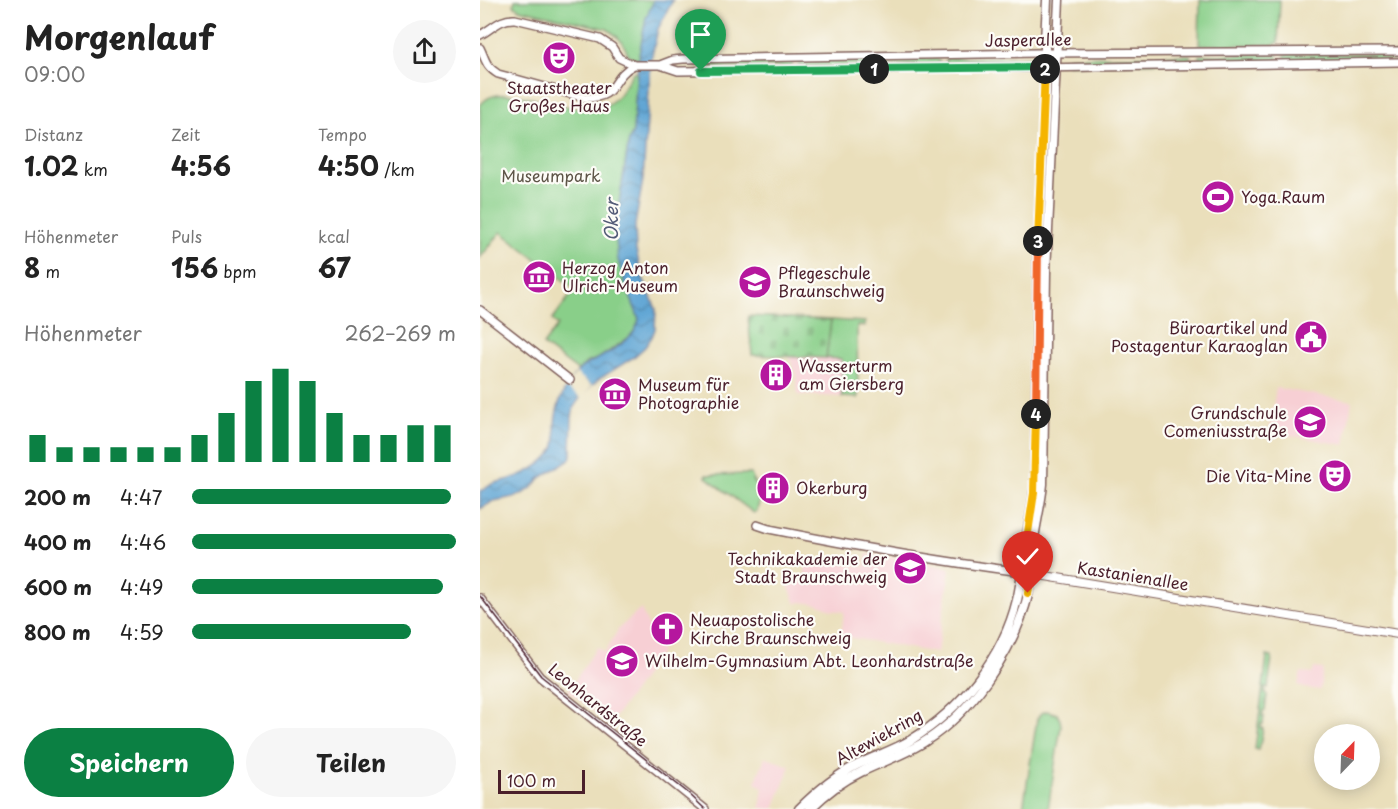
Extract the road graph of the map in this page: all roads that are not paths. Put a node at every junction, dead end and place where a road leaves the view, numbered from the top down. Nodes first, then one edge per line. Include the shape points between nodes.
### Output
1 (1047, 0) edge
2 (1059, 0) edge
3 (484, 33) edge
4 (481, 50) edge
5 (1398, 51) edge
6 (1195, 52) junction
7 (1281, 52) junction
8 (1045, 53) junction
9 (1056, 53) junction
10 (942, 55) junction
11 (795, 57) junction
12 (703, 58) junction
13 (1398, 62) edge
14 (1281, 63) junction
15 (634, 65) junction
16 (660, 65) junction
17 (1195, 65) junction
18 (1045, 67) junction
19 (1056, 67) junction
20 (941, 68) junction
21 (795, 70) junction
22 (701, 71) junction
23 (480, 310) edge
24 (570, 380) dead end
25 (757, 525) dead end
26 (1022, 572) junction
27 (1032, 573) junction
28 (480, 598) edge
29 (1398, 634) edge
30 (688, 795) junction
31 (696, 809) edge
32 (705, 809) edge
33 (799, 809) edge
34 (810, 809) edge

1 - 8 main road, Altewiekring
2 - 9 main road, Altewiekring
3 - 15 street, Jasperallee via 494,24 515,19 600,39 619,58
4 - 15 street via 489,67 500,75 585,98 606,94
5 - 7 street, Jasperallee
6 - 7 street, Jasperallee
6 - 9 street, Jasperallee
6 - 17 street
7 - 14 street
8 - 9 street, Jasperallee
8 - 10 street, Jasperallee
8 - 18 main road, Altewiekring
9 - 19 main road, Altewiekring
10 - 11 street, Jasperallee
10 - 20 street
11 - 12 street, Jasperallee
11 - 21 street
12 - 16 street, Jasperallee via 678,59
12 - 22 street
13 - 14 street, Jasperallee
14 - 17 street, Jasperallee
15 - 16 street, Jasperallee
16 - 22 street, Jasperallee via 673,71
17 - 19 street, Jasperallee
18 - 19 street, Jasperallee
18 - 20 street, Jasperallee
18 - 26 main road, Altewiekring via 1035,483
19 - 27 main road, Altewiekring via 1046,272 1043,484
20 - 21 street, Jasperallee
21 - 22 street, Jasperallee
23 - 24 street
25 - 26 street, Kastanienallee
26 - 27 main road, Kastanienallee
26 - 33 main road, Altewiekring via 1014,610 998,649 956,705 908,742 841,774
27 - 29 main road, Kastanienallee
27 - 34 main road, Altewiekring via 1023,611 1004,655 968,704 928,740 852,777
28 - 30 street, Leonhardstraße via 540,677
30 - 31 street, Leonhardstraße
30 - 32 street, Leonhardstraße

